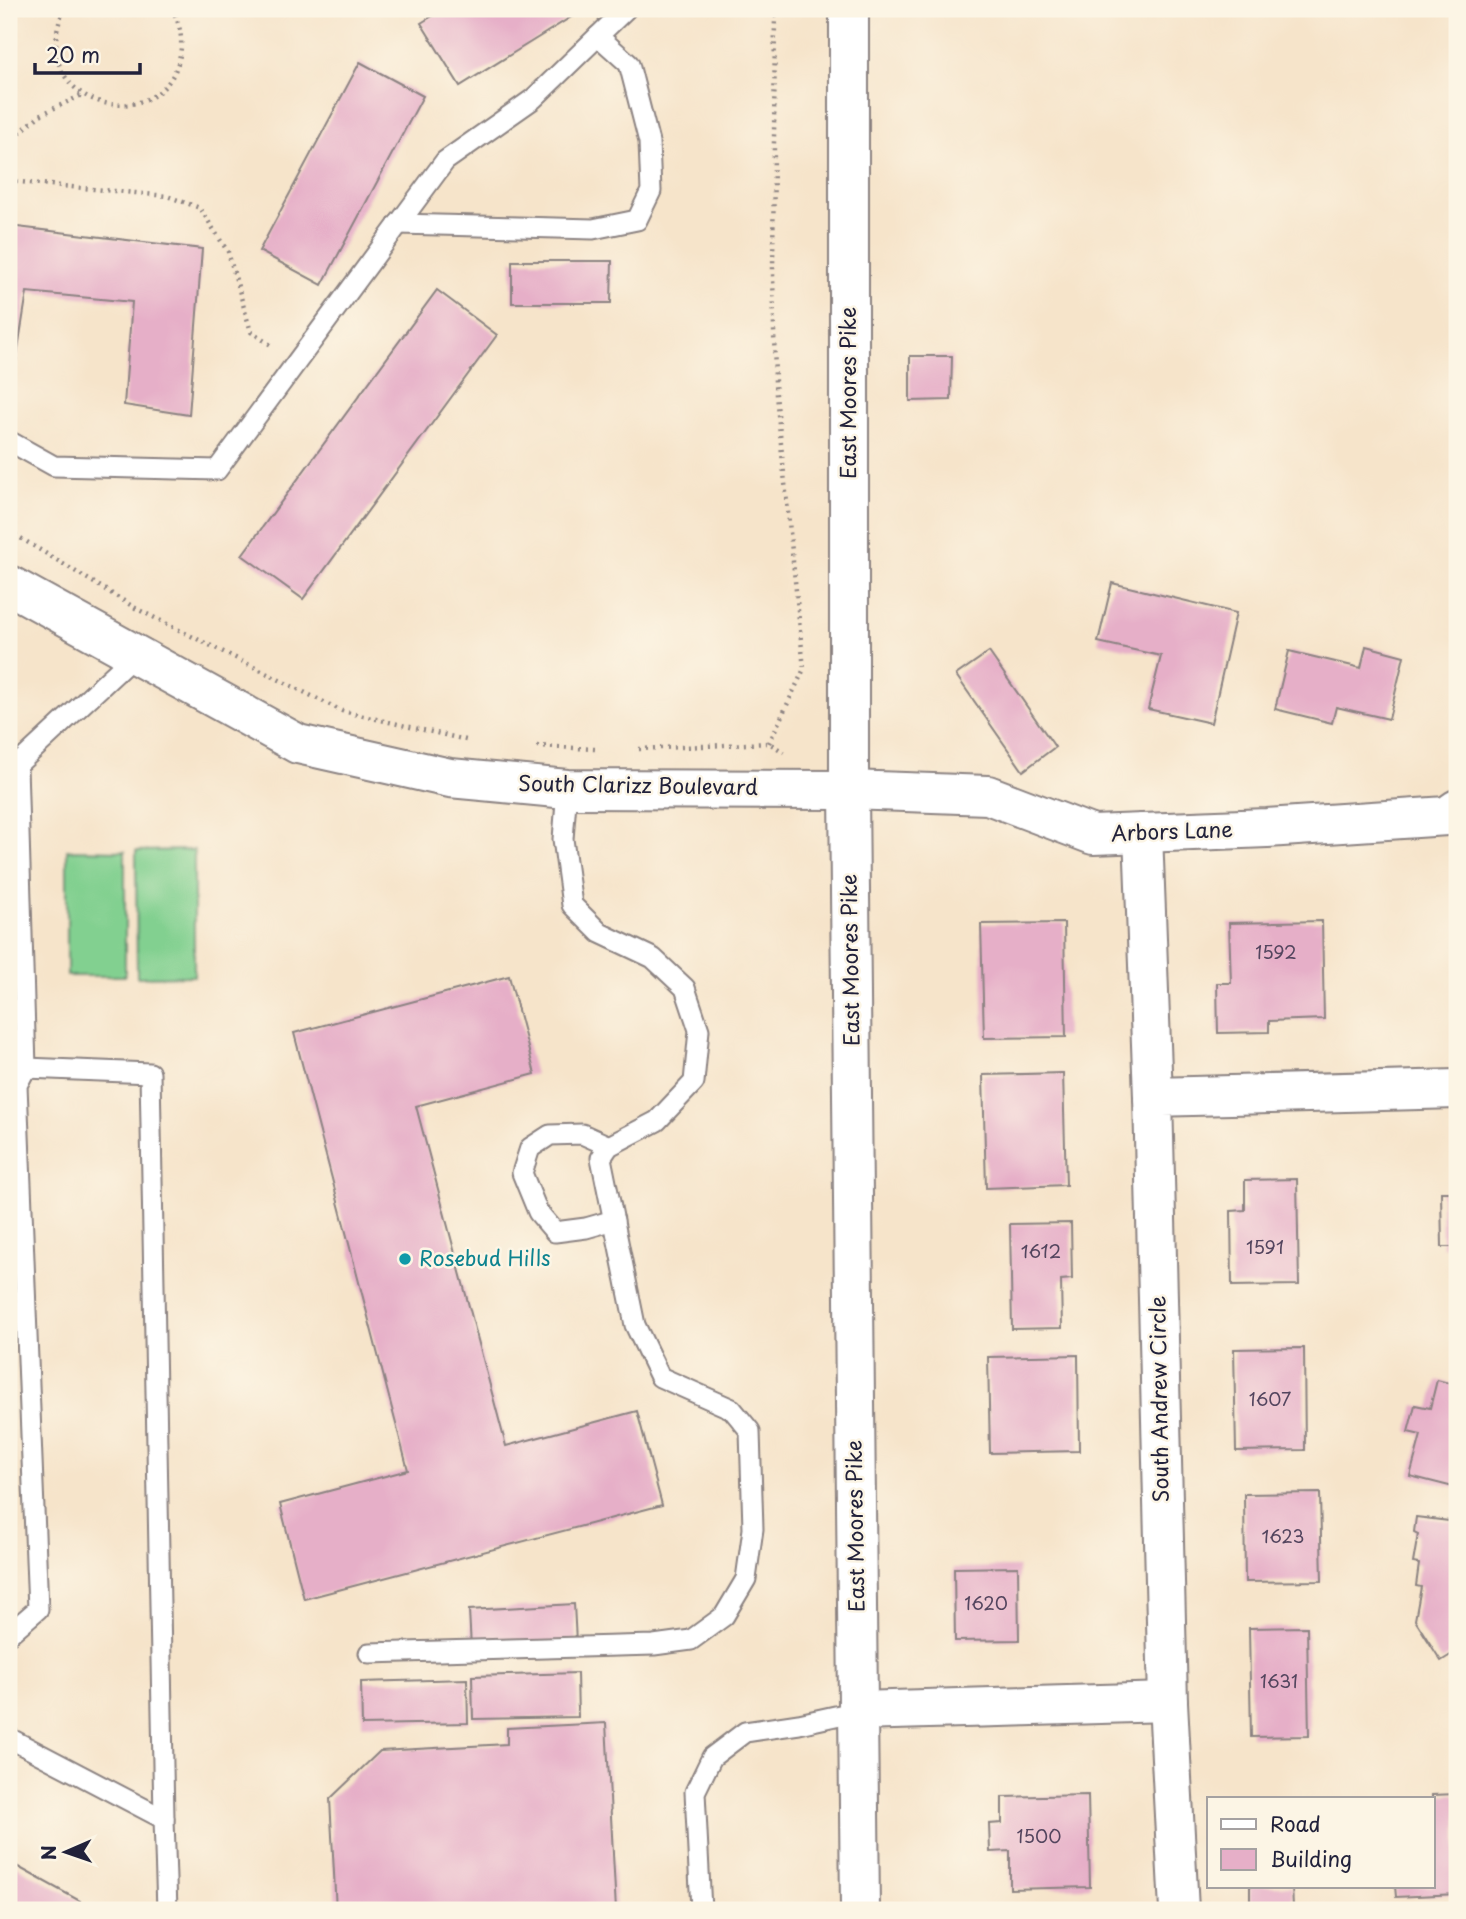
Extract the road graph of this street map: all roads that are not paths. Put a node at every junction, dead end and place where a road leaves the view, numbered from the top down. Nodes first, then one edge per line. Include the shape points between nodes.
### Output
1 (626, 9) edge
2 (849, 9) edge
3 (598, 36) junction
4 (398, 223) junction
5 (9, 441) edge
6 (9, 585) edge
7 (135, 655) junction
8 (13, 763) edge
9 (567, 789) junction
10 (849, 790) junction
11 (1457, 809) edge
12 (1143, 833) junction
13 (26, 1068) junction
14 (1457, 1088) edge
15 (1153, 1097) junction
16 (609, 1146) junction
17 (614, 1220) junction
18 (9, 1634) edge
19 (369, 1653) dead end
20 (1168, 1702) junction
21 (858, 1711) junction
22 (9, 1738) edge
23 (164, 1819) junction
24 (167, 1910) edge
25 (701, 1910) edge
26 (860, 1910) edge
27 (1180, 1910) edge

1 - 3 lane
2 - 10 street, East Moores Pike
3 - 4 lane via 533,99 445,161
3 - 4 lane via 629,65 649,142 651,191 637,220 593,229
4 - 5 lane via 217,470 54,466
6 - 7 street, South Clarizz Boulevard
7 - 8 lane
7 - 9 street, South Clarizz Boulevard via 298,744 450,778
8 - 13 lane
9 - 10 street, South Clarizz Boulevard
9 - 16 lane via 563,839 572,905 600,933 653,958 685,988 699,1030 694,1082 657,1121
10 - 12 street, Arbors Lane via 988,795 1093,835
10 - 21 street, East Moores Pike
11 - 12 street, Arbors Lane via 1447,816
12 - 15 street, South Andrew Circle
13 - 18 lane via 17,1086 38,1609
13 - 23 lane via 150,1073
14 - 15 street
15 - 20 street, South Andrew Circle
16 - 17 lane via 601,1158
16 - 17 lane via 582,1134 550,1135 530,1148 523,1173 538,1212 555,1232
17 - 19 lane via 635,1325 660,1377 732,1409 750,1431 753,1529 746,1579 724,1616 691,1640 654,1645
20 - 21 street
20 - 27 street, South Andrew Circle
21 - 25 lane via 745,1732 712,1758 695,1792
21 - 26 street, East Moores Pike
22 - 23 lane
23 - 24 lane

